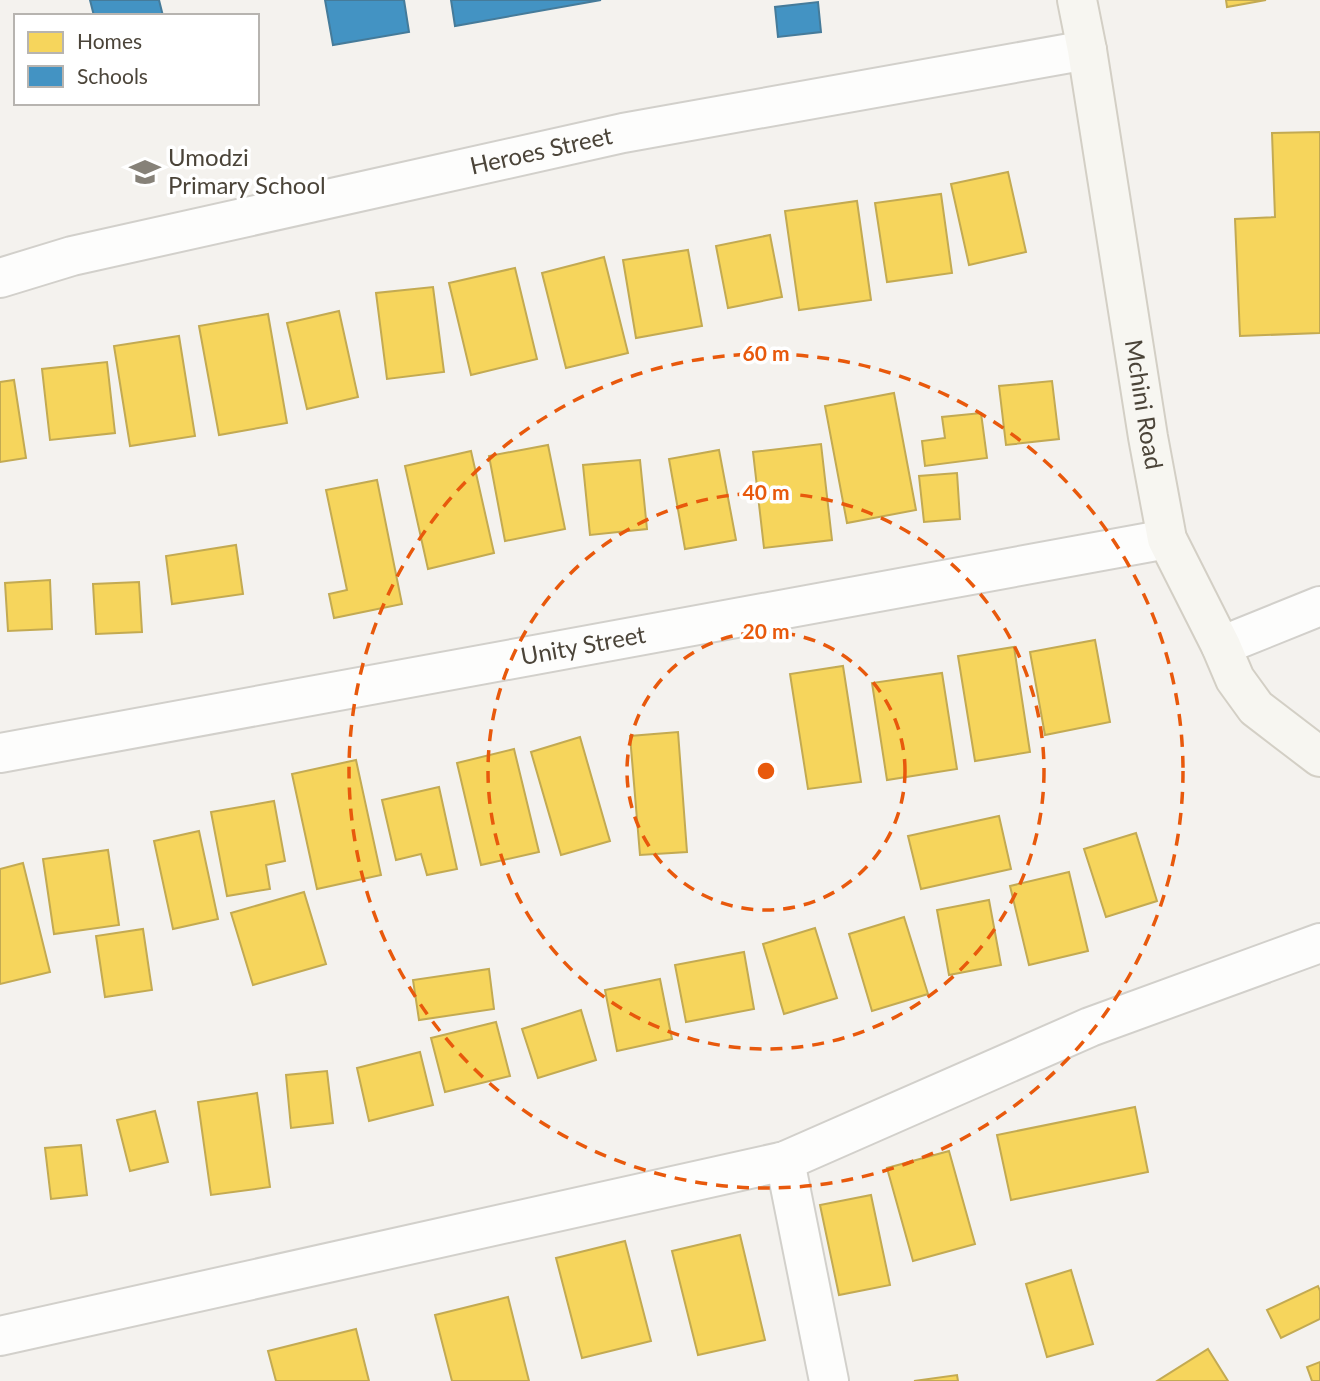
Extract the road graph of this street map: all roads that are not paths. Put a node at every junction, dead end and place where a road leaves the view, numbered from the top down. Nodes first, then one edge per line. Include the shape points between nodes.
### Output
1 (1077, 0) edge
2 (1087, 50) junction
3 (0, 278) edge
4 (1167, 539) junction
5 (1320, 606) edge
6 (1221, 646) junction
7 (0, 753) edge
8 (1320, 757) edge
9 (1320, 943) edge
10 (785, 1161) junction
11 (0, 1336) edge
12 (829, 1381) edge

1 - 2 street, Mchini Road
2 - 3 street, Heroes Street via 623,133 72,256
2 - 4 street, Mchini Road
4 - 6 street, Mchini Road
4 - 7 street, Unity Street
5 - 6 street
6 - 8 street, Mchini Road via 1235,679 1256,708
9 - 10 street via 1090,1027
10 - 11 street
10 - 12 street

